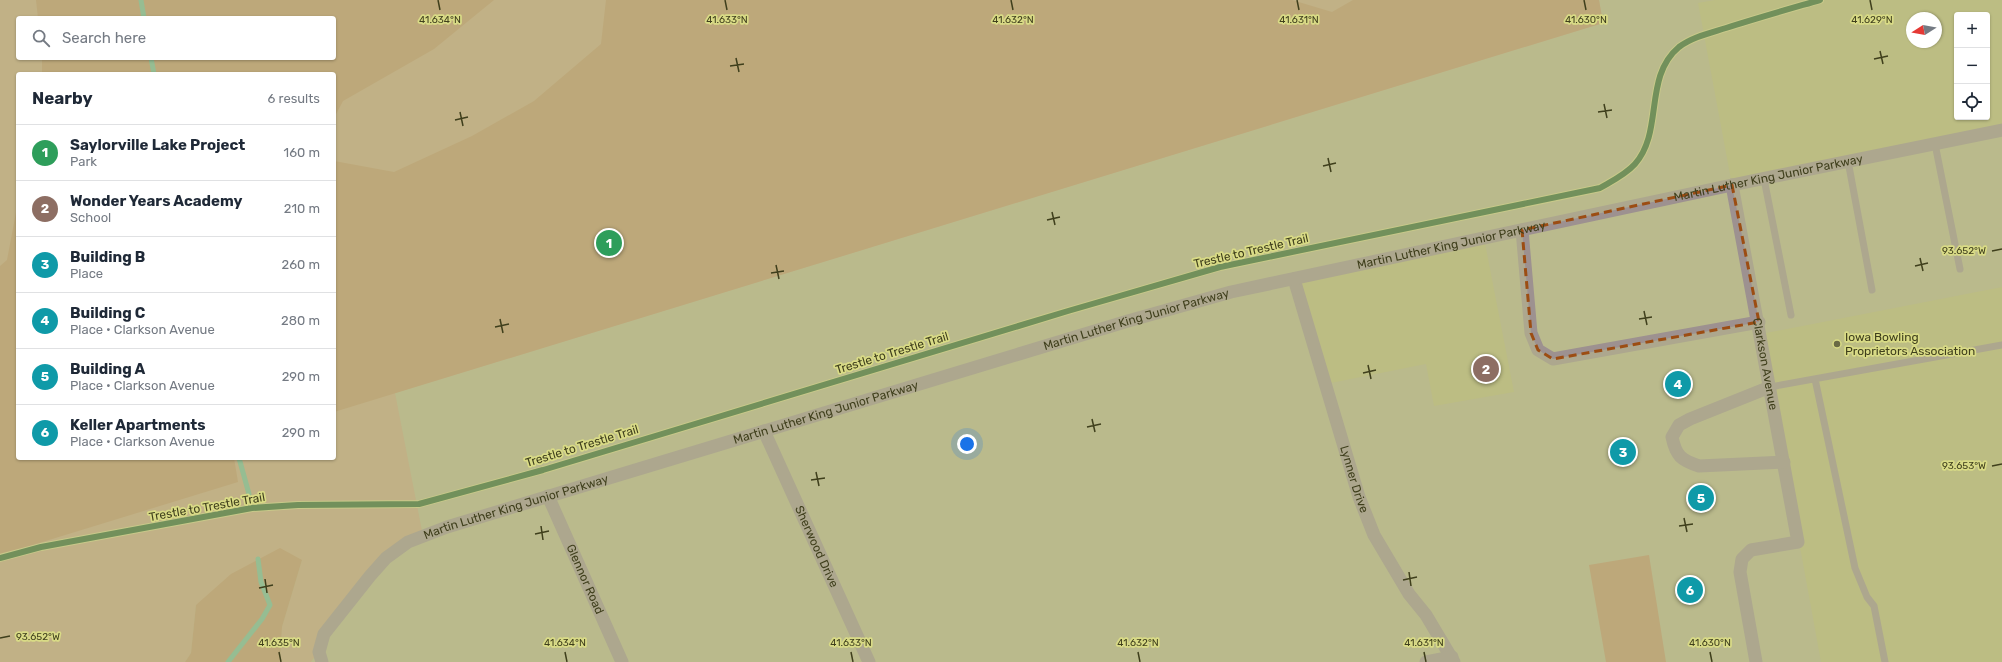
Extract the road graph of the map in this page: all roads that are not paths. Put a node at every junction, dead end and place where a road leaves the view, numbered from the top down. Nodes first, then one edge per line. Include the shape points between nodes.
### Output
1 (2002, 130) edge
2 (1935, 144) junction
3 (1848, 162) junction
4 (1764, 179) junction
5 (1732, 185) junction
6 (1522, 230) junction
7 (1960, 269) dead end
8 (1294, 279) junction
9 (1872, 290) dead end
10 (1791, 315) dead end
11 (1758, 322) junction
12 (2002, 345) edge
13 (1815, 379) junction
14 (1770, 387) junction
15 (764, 431) junction
16 (1784, 462) junction
17 (548, 496) junction
18 (1453, 660) edge
19 (322, 662) edge
20 (622, 662) edge
21 (869, 662) edge
22 (1426, 662) edge
23 (1756, 662) edge
24 (1885, 662) edge

1 - 2 street, Martin Luther King Junior Parkway
2 - 3 street, Martin Luther King Junior Parkway
2 - 7 lane
3 - 4 street, Martin Luther King Junior Parkway
3 - 9 lane
4 - 5 street, Martin Luther King Junior Parkway
4 - 10 lane
5 - 6 street, Martin Luther King Junior Parkway
5 - 11 street, Clarkson Avenue
6 - 8 street, Martin Luther King Junior Parkway
6 - 11 street via 1531,333 1538,350 1553,358
8 - 15 street, Martin Luther King Junior Parkway via 1231,292 1128,321
8 - 18 street, Lynner Drive via 1359,497 1374,534 1409,594 1426,615
11 - 14 street, Clarkson Avenue
12 - 13 lane
13 - 14 lane
13 - 24 lane via 1855,568 1867,597 1874,606
14 - 16 street, Clarkson Avenue
14 - 16 street via 1690,419 1679,425 1672,437 1675,452 1686,462 1699,466
15 - 17 street, Martin Luther King Junior Parkway
15 - 21 street, Sherwood Drive
16 - 23 street, Clarkson Avenue via 1798,542 1751,550 1742,559 1740,572
17 - 19 street, Martin Luther King Junior Parkway via 447,527 408,542 386,558 324,634 319,652
17 - 20 street, Glennor Road
18 - 22 street

